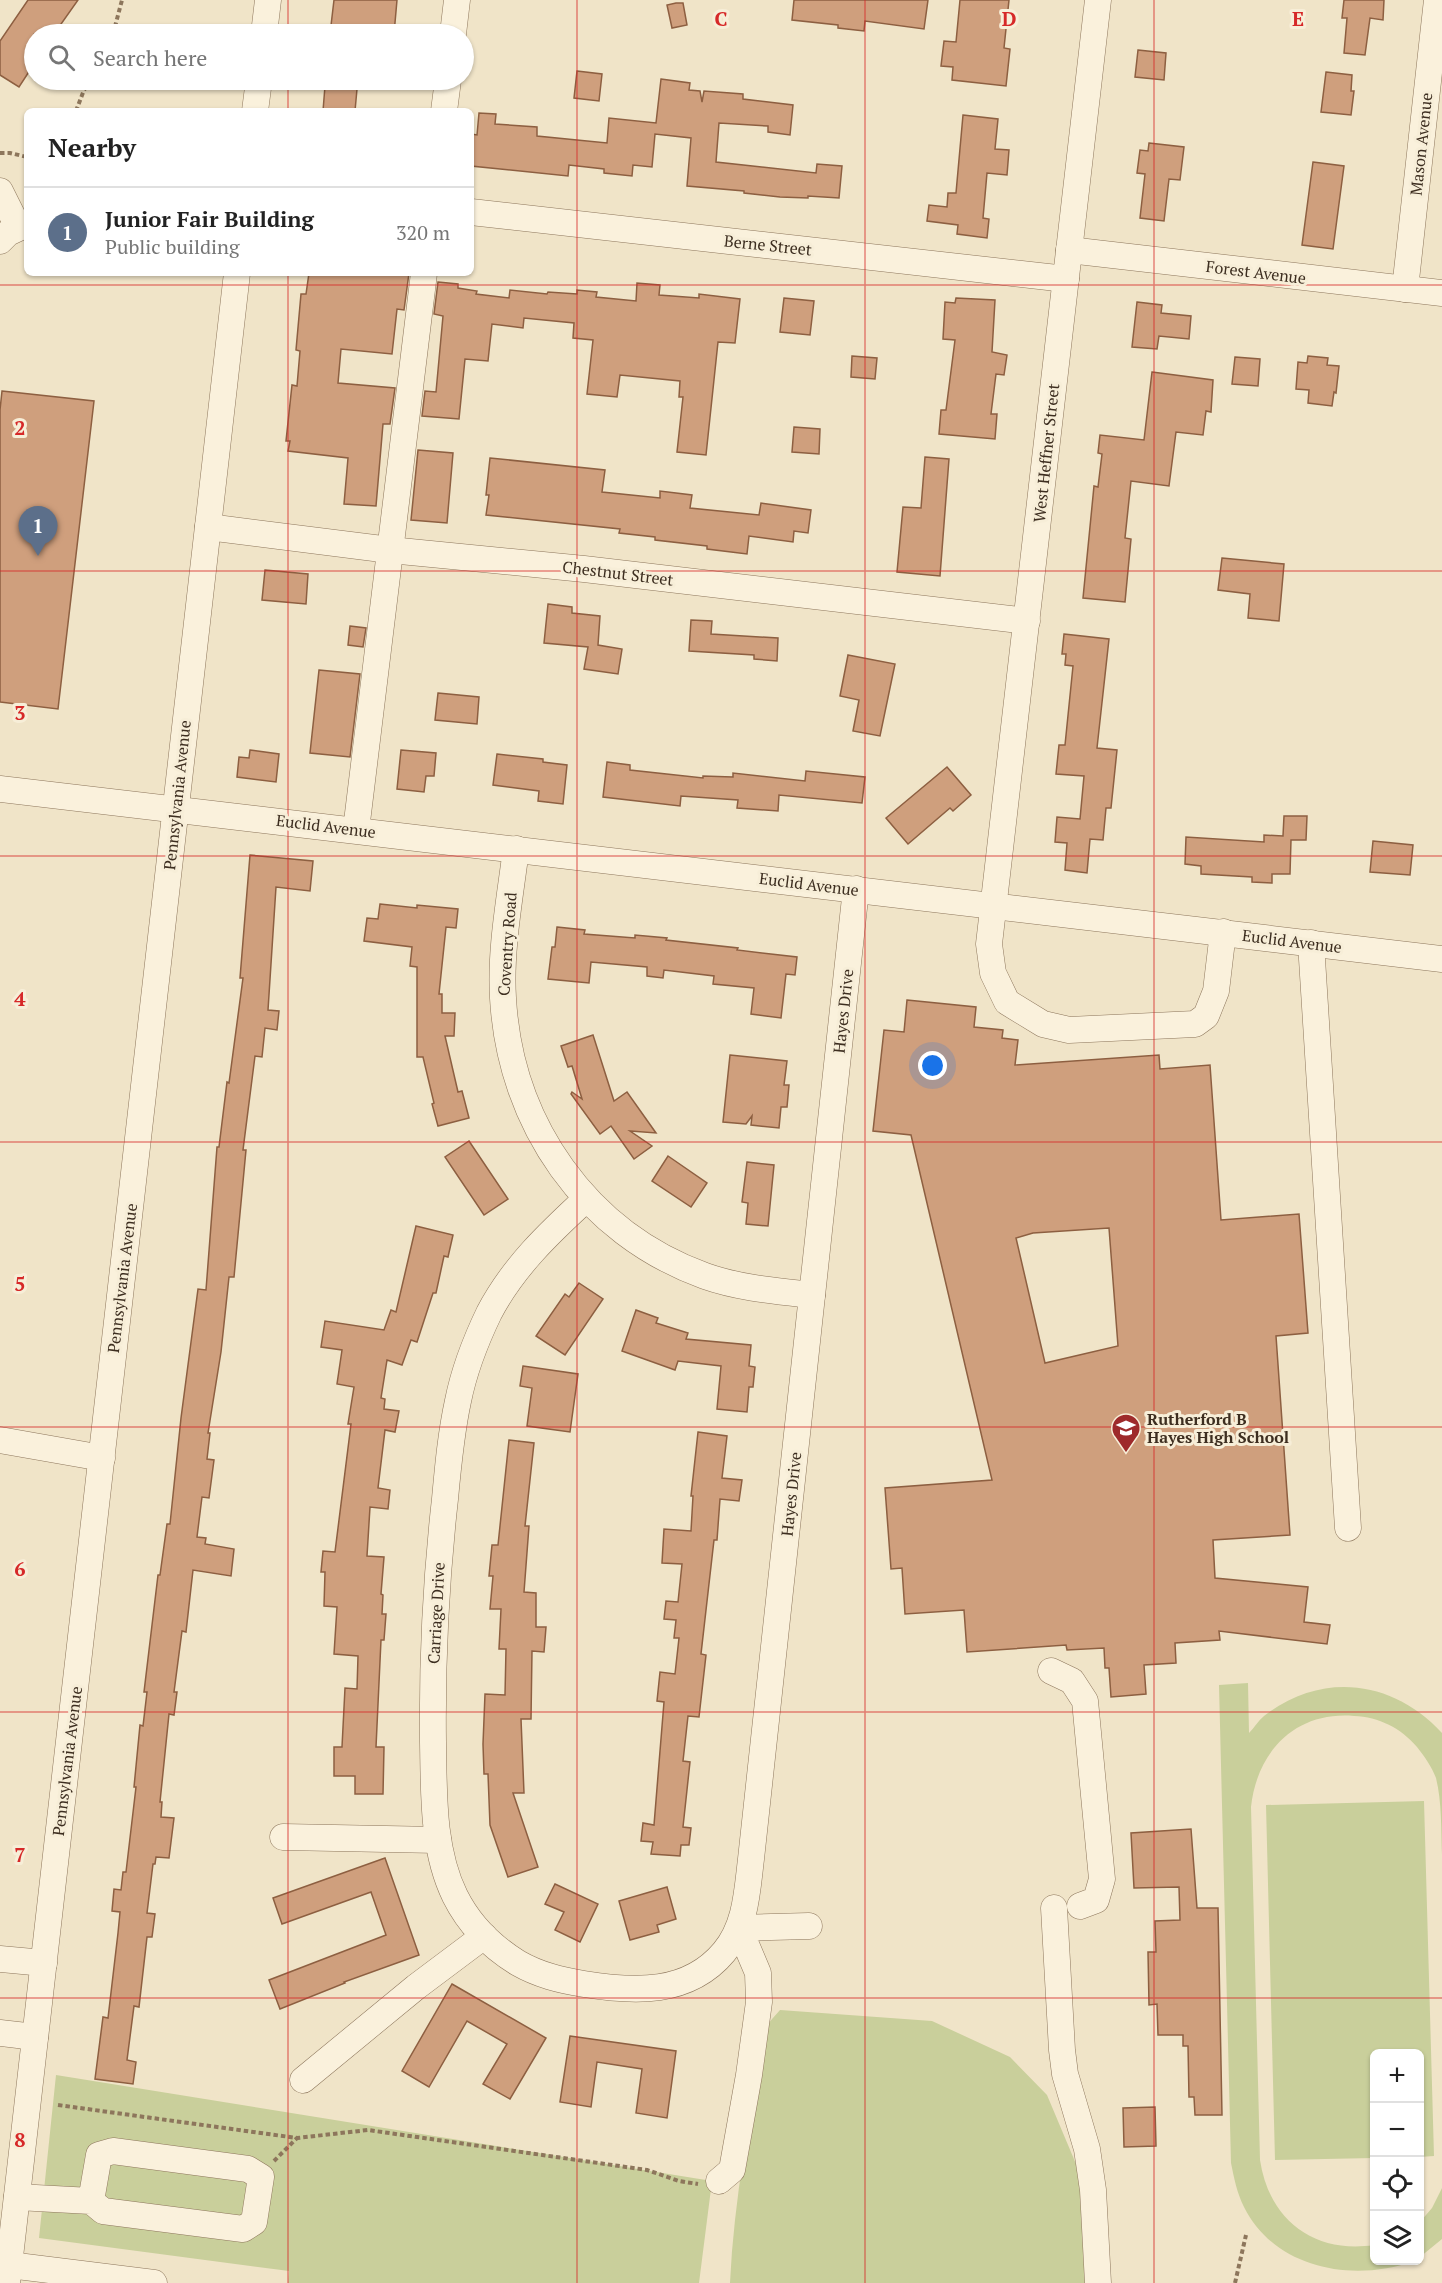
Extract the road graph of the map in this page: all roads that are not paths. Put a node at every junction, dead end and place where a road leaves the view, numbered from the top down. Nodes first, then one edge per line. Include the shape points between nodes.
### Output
1 (268, 0) edge
2 (457, 0) edge
3 (1098, 0) edge
4 (1437, 0) edge
5 (265, 24) edge
6 (454, 24) edge
7 (258, 90) edge
8 (447, 90) edge
9 (255, 108) edge
10 (444, 108) edge
11 (0, 191) edge
12 (474, 212) edge
13 (15, 231) edge
14 (1069, 250) junction
15 (237, 276) edge
16 (424, 276) edge
17 (1066, 279) junction
18 (1405, 289) junction
19 (1442, 293) edge
20 (208, 527) junction
21 (390, 550) junction
22 (1028, 621) junction
23 (0, 789) edge
24 (176, 808) junction
25 (356, 830) junction
26 (516, 849) junction
27 (856, 889) junction
28 (994, 905) junction
29 (1223, 932) junction
30 (1311, 943) junction
31 (1442, 959) edge
32 (586, 1199) junction
33 (812, 1295) junction
34 (0, 1440) edge
35 (102, 1458) junction
36 (1348, 1528) dead end
37 (1051, 1671) dead end
38 (283, 1837) dead end
39 (438, 1840) junction
40 (1080, 1906) dead end
41 (1054, 1908) dead end
42 (809, 1926) dead end
43 (739, 1928) junction
44 (484, 1936) junction
45 (0, 1959) edge
46 (44, 1963) junction
47 (593, 1985) joint
48 (0, 2033) edge
49 (36, 2037) junction
50 (303, 2080) dead end
51 (719, 2181) road end
52 (91, 2201) junction
53 (11, 2207) edge
54 (8, 2274) edge
55 (85, 2279) edge
56 (154, 2283) edge
57 (1098, 2283) edge

1 - 5 street
2 - 6 street
3 - 14 street, West Heffner Street
4 - 18 street, Mason Avenue
7 - 9 street
8 - 10 street
11 - 13 street
12 - 17 street, Berne Street
14 - 17 street, West Heffner Street
14 - 18 street, Forest Avenue
15 - 20 street, Pennsylvania Avenue
16 - 21 street
17 - 22 street, West Heffner Street
18 - 19 street, Forest Avenue
20 - 21 street, Chestnut Street
20 - 24 street, Pennsylvania Avenue
21 - 22 street, Chestnut Street
21 - 25 street
22 - 28 street, West Heffner Street
23 - 24 street, Euclid Avenue
24 - 25 street, Euclid Avenue
24 - 35 street, Pennsylvania Avenue
25 - 26 street, Euclid Avenue
26 - 27 street, Euclid Avenue
26 - 32 street, Coventry Road via 502,978 506,1032 518,1084 535,1125
27 - 28 street, Euclid Avenue
27 - 33 street, Hayes Drive
28 - 29 street, Euclid Avenue
28 - 29 street, West Heffner Street via 989,944 993,973 1007,1002 1043,1024 1069,1030 1195,1024 1206,1016 1216,991
29 - 30 street, Euclid Avenue
30 - 31 street, Euclid Avenue
30 - 36 street
32 - 33 street, Coventry Road via 611,1222 663,1258 704,1275 762,1289
32 - 39 street, Carriage Drive via 524,1260 500,1294 468,1364 458,1398 436,1602 433,1698
33 - 43 street, Hayes Drive via 751,1859
34 - 35 street
35 - 46 street, Pennsylvania Avenue
37 - 40 street via 1072,1681 1085,1701 1102,1879 1096,1900
38 - 39 street
39 - 44 street, Carriage Drive via 446,1876 456,1897
41 - 57 street via 1062,2050 1087,2149
42 - 43 street
43 - 47 street, Hayes Drive via 712,1964 679,1983 635,1990
43 - 51 street via 758,1973 759,2002 732,2170
44 - 47 street, Carriage Drive via 519,1964 541,1974
44 - 50 street
45 - 46 street
46 - 49 street, Pennsylvania Avenue
48 - 49 street
49 - 53 street, Pennsylvania Avenue
52 - 52 street via 103,2211 243,2229 254,2222 261,2177 248,2169 113,2151 99,2155
52 - 53 street
53 - 54 street, Pennsylvania Avenue
54 - 55 street
55 - 56 street

